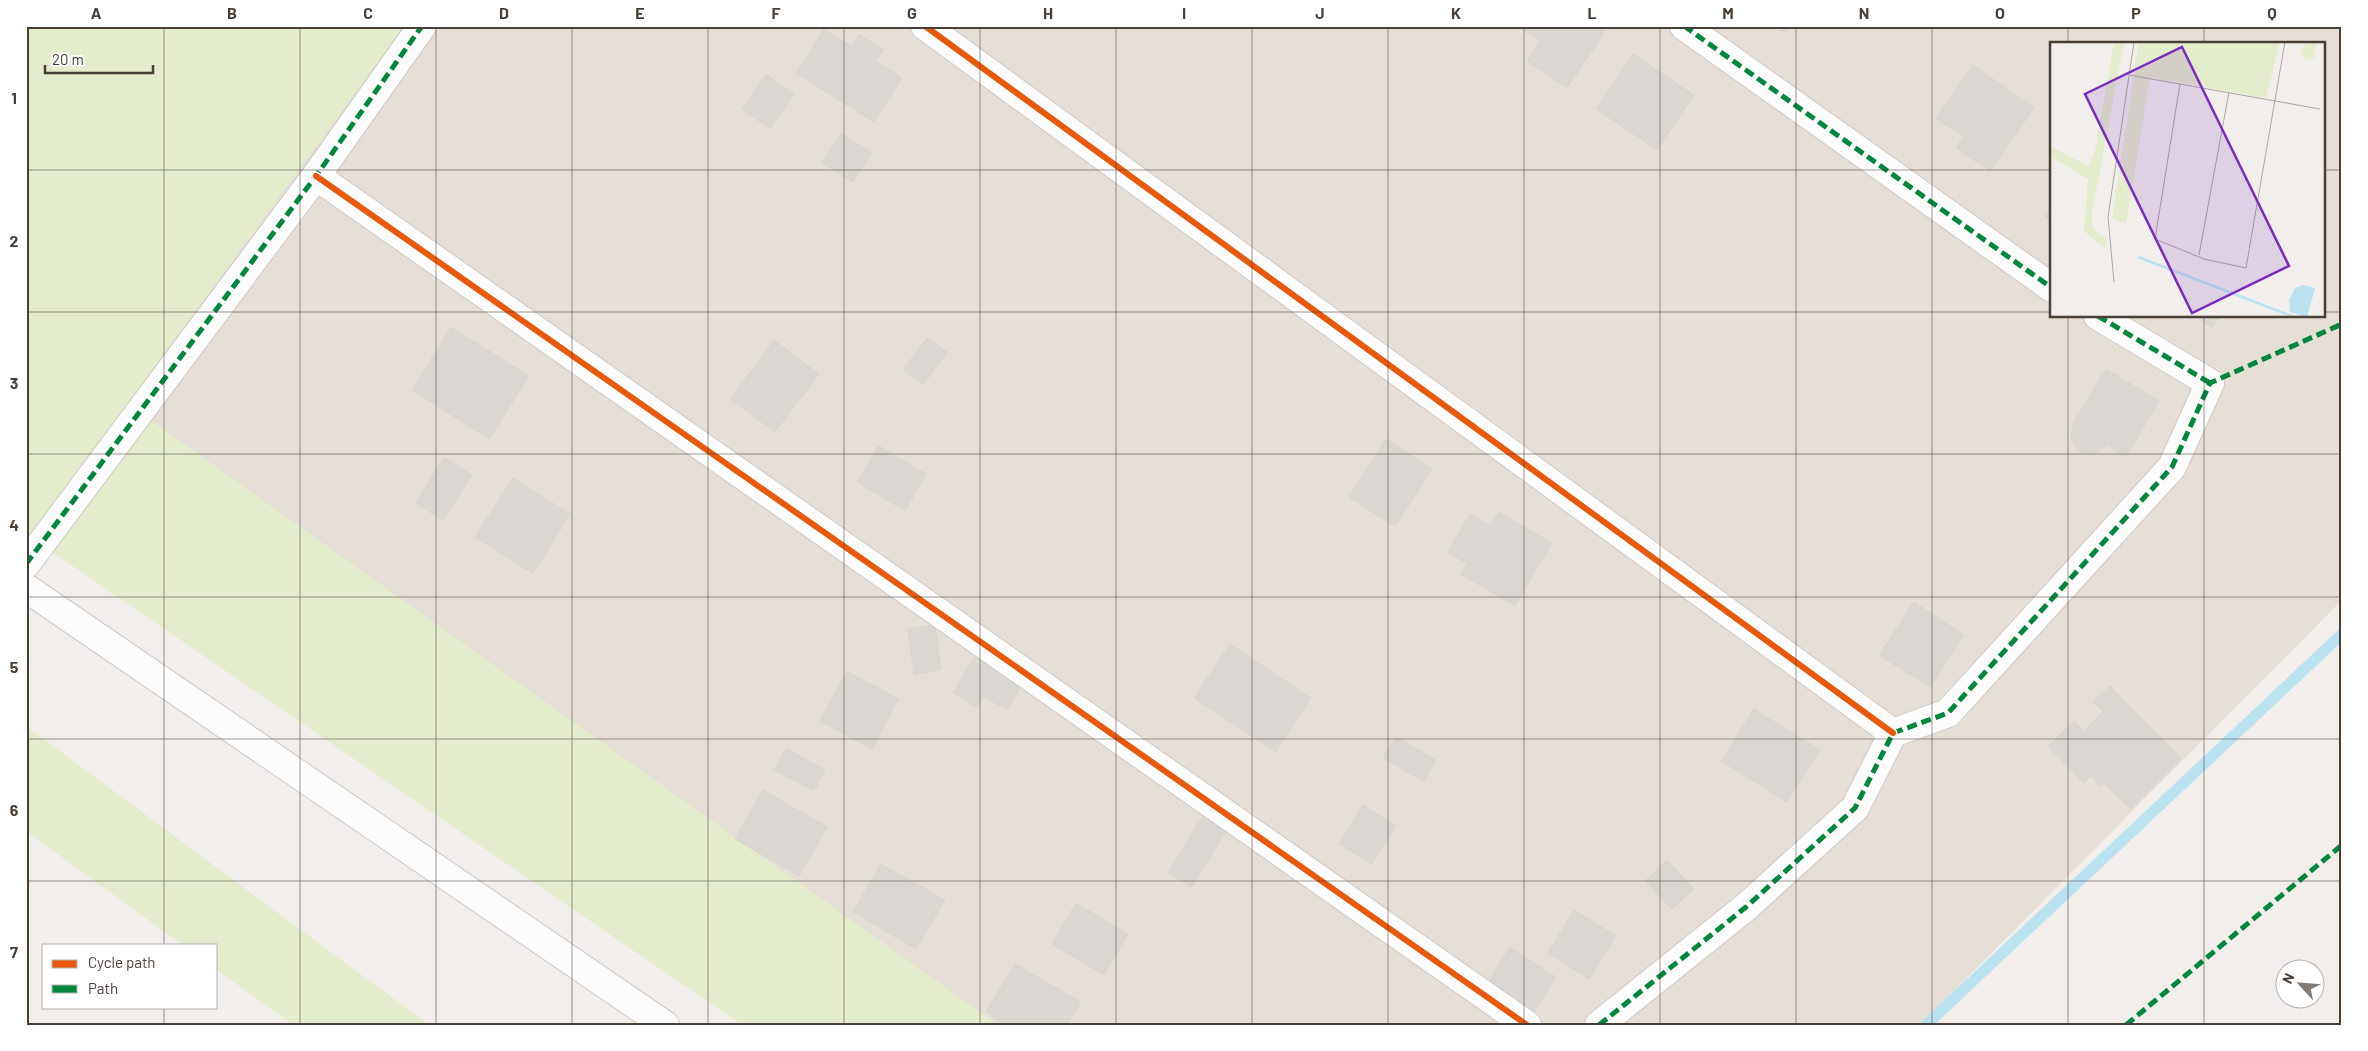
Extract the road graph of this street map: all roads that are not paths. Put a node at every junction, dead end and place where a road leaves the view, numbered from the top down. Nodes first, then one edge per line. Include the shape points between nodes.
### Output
1 (422, 26) edge
2 (925, 26) edge
3 (1684, 26) edge
4 (316, 176) junction
5 (2050, 287) edge
6 (2101, 318) edge
7 (26, 564) edge
8 (26, 588) edge
9 (1893, 734) junction
10 (665, 1025) edge
11 (1527, 1025) edge
12 (1599, 1025) edge

1 - 4 street
2 - 9 street
3 - 5 street
4 - 7 street
4 - 11 street
6 - 9 street via 2210,383 2172,466 1948,713
8 - 10 street
9 - 12 street via 1855,808 1746,907

